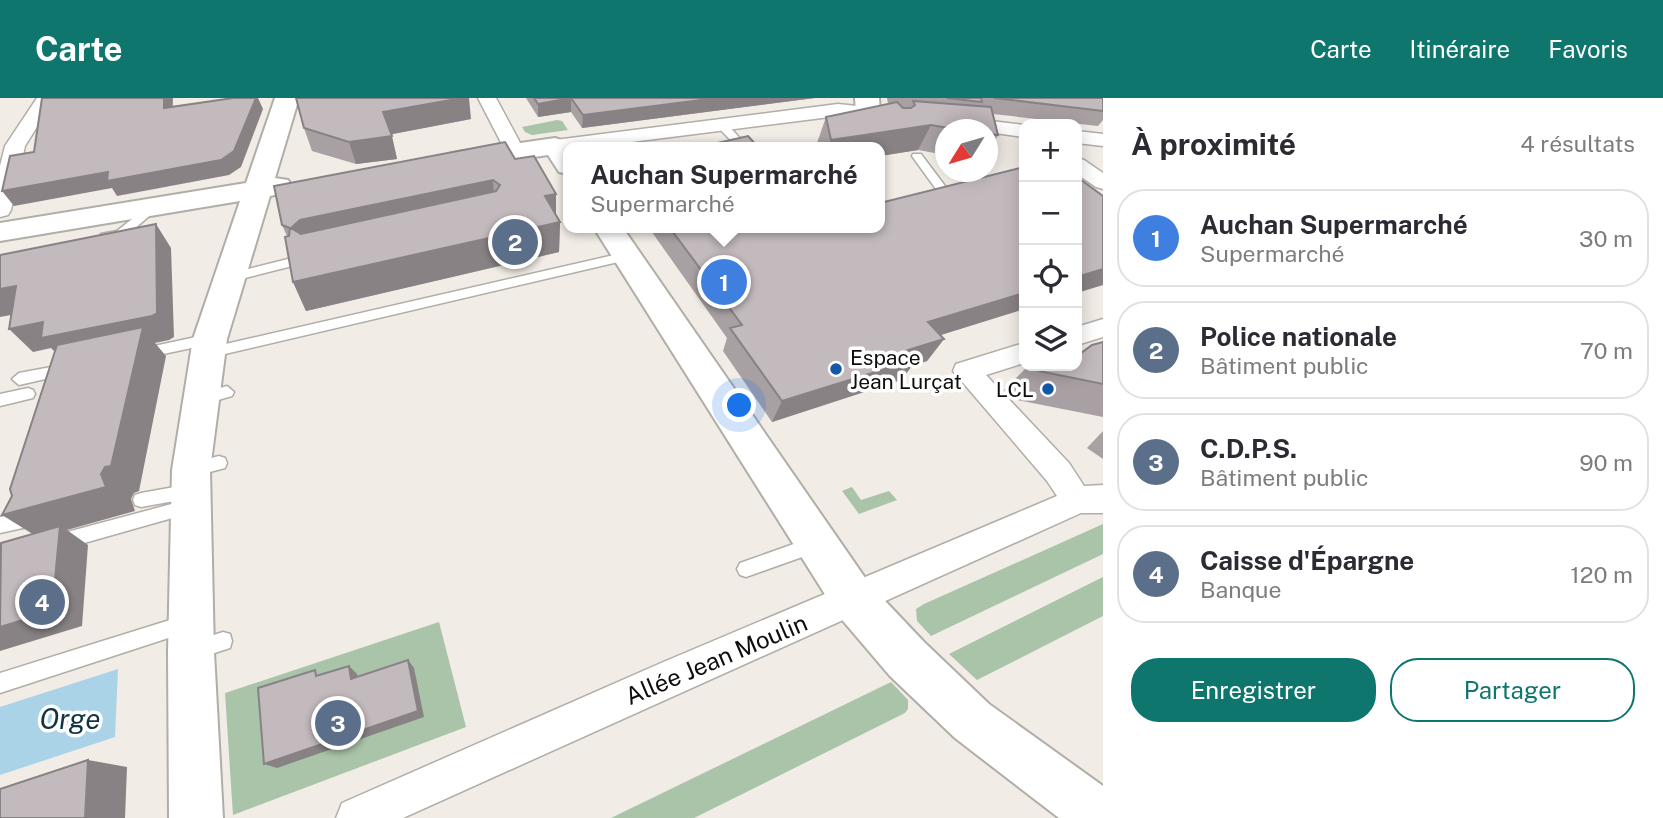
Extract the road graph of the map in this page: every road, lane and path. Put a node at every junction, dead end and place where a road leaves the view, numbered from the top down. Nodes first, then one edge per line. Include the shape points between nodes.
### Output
1 (46, 98) edge
2 (287, 98) edge
3 (487, 98) edge
4 (885, 114) edge
5 (721, 124) junction
6 (998, 128) edge
7 (1019, 130) edge
8 (1082, 138) edge
9 (1103, 140) edge
10 (631, 142) edge
11 (738, 142) edge
12 (515, 152) junction
13 (561, 156) edge
14 (917, 156) dead end
15 (432, 164) edge
16 (1082, 168) edge
17 (307, 182) edge
18 (1103, 183) edge
19 (256, 190) junction
20 (958, 191) edge
21 (945, 194) junction
22 (932, 198) edge
23 (152, 207) junction
24 (0, 210) edge
25 (0, 232) edge
26 (94, 239) edge
27 (617, 242) edge
28 (296, 261) edge
29 (229, 278) junction
30 (1103, 328) edge
31 (1082, 334) edge
32 (209, 346) junction
33 (1019, 355) edge
34 (120, 358) edge
35 (82, 366) edge
36 (19, 379) dead end
37 (28, 394) dead end
38 (0, 400) edge
39 (198, 483) junction
40 (141, 500) dead end
41 (1088, 500) edge
42 (37, 519) edge
43 (0, 524) edge
44 (816, 544) junction
45 (38, 548) edge
46 (746, 569) dead end
47 (854, 600) junction
48 (202, 638) junction
49 (0, 683) edge
50 (197, 818) edge
51 (357, 818) edge
52 (1103, 818) edge

1 - 24 street via 15,146
2 - 19 street
3 - 12 street
4 - 5 street via 838,110
5 - 10 street
5 - 11 lane
6 - 7 street
8 - 9 street
12 - 13 street
12 - 15 street
14 - 21 lane
16 - 18 street
17 - 19 street
19 - 23 street
19 - 29 street
20 - 21 lane
21 - 22 lane
23 - 25 street
23 - 26 lane via 121,234
27 - 32 lane via 576,268
27 - 44 street
28 - 29 lane
29 - 32 street
30 - 31 street
32 - 34 lane
32 - 39 street via 214,395
33 - 41 street via 966,371 1068,485
35 - 36 lane
37 - 38 lane
39 - 40 lane
39 - 45 lane
39 - 48 street
41 - 47 street, Allée Jean Moulin
42 - 43 lane
44 - 46 lane
44 - 47 street
47 - 51 street, Allée Jean Moulin
47 - 52 street via 972,721
48 - 49 lane
48 - 50 street

